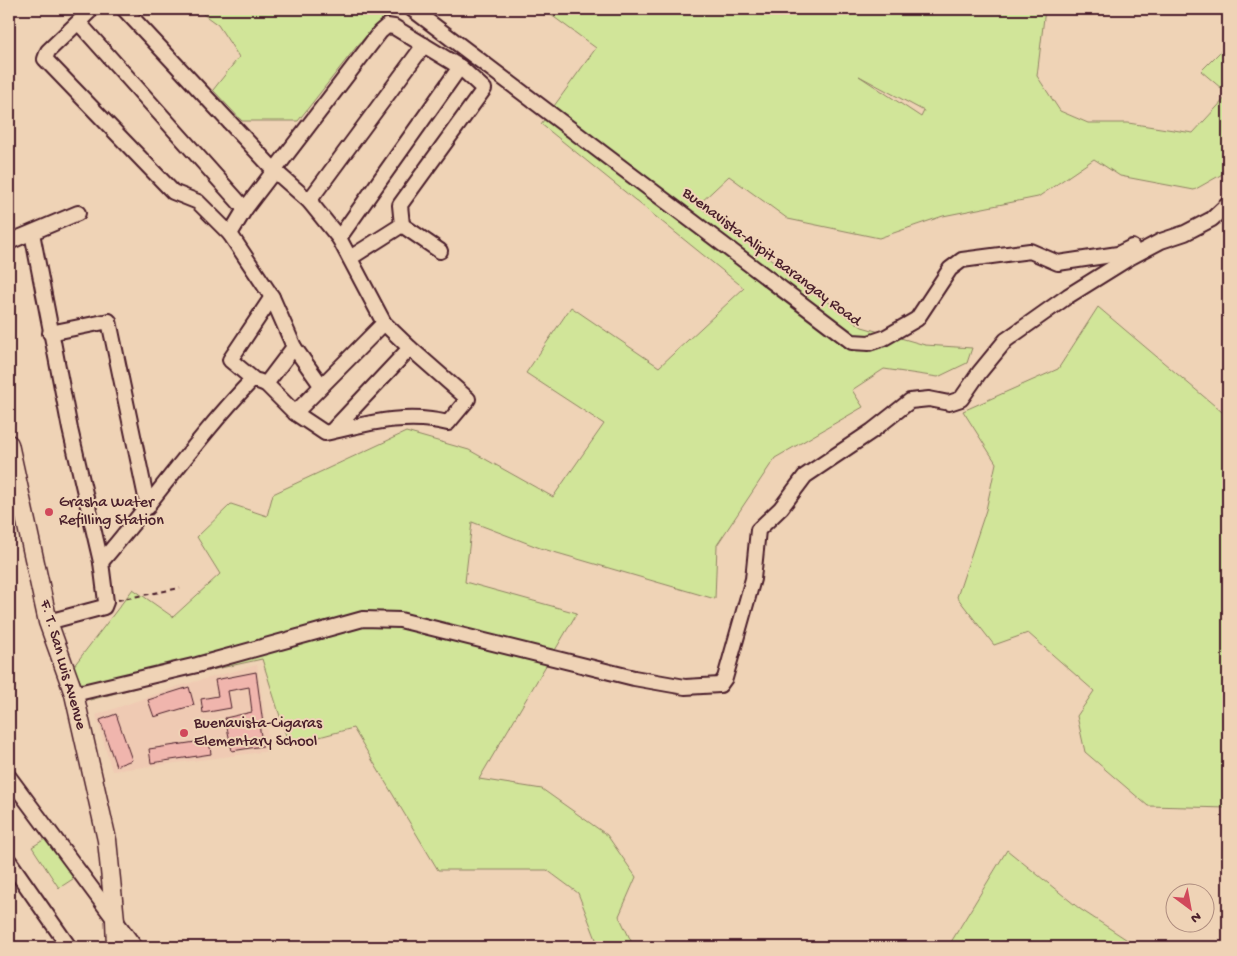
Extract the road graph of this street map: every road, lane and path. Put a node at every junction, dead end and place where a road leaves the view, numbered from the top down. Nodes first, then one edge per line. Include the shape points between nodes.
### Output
1 (92, 9) edge
2 (124, 9) edge
3 (412, 9) edge
4 (79, 23) junction
5 (424, 46) junction
6 (460, 67) junction
7 (275, 171) junction
8 (309, 201) junction
9 (1228, 204) edge
10 (245, 208) junction
11 (78, 213) dead end
12 (402, 226) junction
13 (32, 233) junction
14 (230, 234) junction
15 (339, 238) junction
16 (1161, 240) junction
17 (9, 242) edge
18 (440, 251) dead end
19 (350, 258) junction
20 (272, 298) junction
21 (384, 323) junction
22 (50, 333) junction
23 (294, 347) junction
24 (410, 348) junction
25 (260, 381) junction
26 (321, 385) junction
27 (295, 413) junction
28 (332, 431) junction
29 (9, 444) edge
30 (148, 508) junction
31 (101, 562) junction
32 (180, 588) dead end
33 (106, 602) junction
34 (48, 622) junction
35 (74, 694) junction
36 (9, 777) edge
37 (9, 860) edge
38 (115, 920) junction
39 (69, 947) edge
40 (116, 947) edge
41 (134, 947) edge

1 - 4 street
2 - 7 street
3 - 16 street, Buenavista-Alipit Barangay Road via 852,342 869,343 884,338 917,319 950,269 962,260 1030,251 1058,263 1084,261
4 - 10 street
4 - 14 street via 48,51 45,59 173,192 198,202
5 - 6 street
5 - 7 street via 387,26
5 - 8 street
6 - 12 street via 484,89 400,205
6 - 15 street
7 - 8 street
7 - 10 street
8 - 15 street
9 - 16 street via 1212,219 1185,233
10 - 14 street
11 - 13 street
12 - 18 street
12 - 19 street
13 - 17 street
13 - 22 street
14 - 20 street
15 - 19 street
16 - 35 street via 1068,296 1006,340 978,373 962,399 949,403 929,399 910,401 806,476 781,508 758,530 753,579 725,678 720,685 685,688 400,620 363,619 197,665
19 - 21 street
20 - 23 street
20 - 25 street via 230,360
21 - 24 street
21 - 26 street
22 - 30 street via 109,321
22 - 31 street
23 - 25 street
23 - 26 street
24 - 28 street
24 - 28 street via 468,399 448,423 428,418 393,418
25 - 27 street
25 - 30 street via 221,412
26 - 27 street
27 - 28 street via 325,433
29 - 34 main road, F. T. San Luis Avenue
30 - 31 street
31 - 33 street
32 - 33 path
33 - 34 street via 104,607
34 - 35 main road, F. T. San Luis Avenue
35 - 38 main road, F. T. San Luis Avenue via 107,840
36 - 38 street
37 - 39 street
38 - 40 main road, F. T. San Luis Avenue
38 - 41 street

